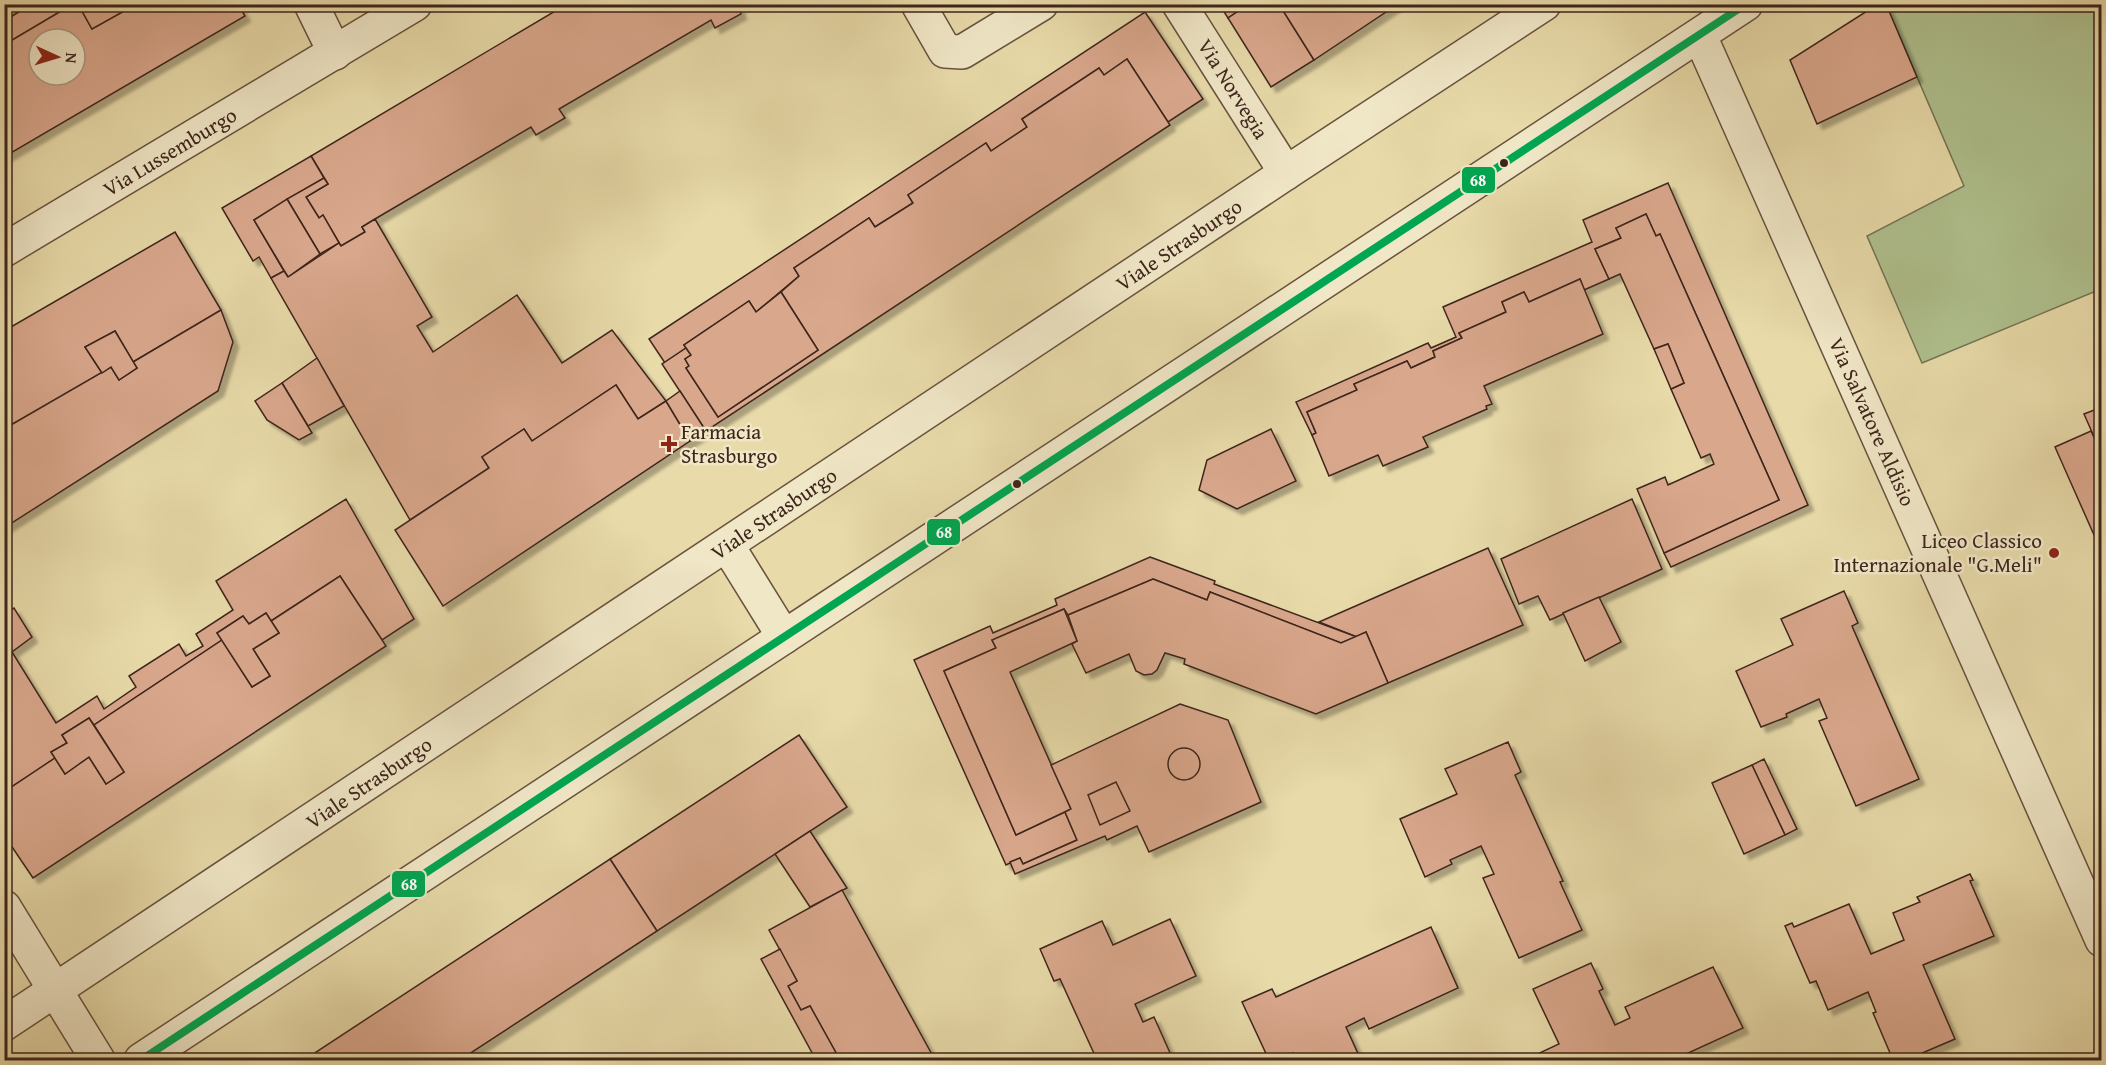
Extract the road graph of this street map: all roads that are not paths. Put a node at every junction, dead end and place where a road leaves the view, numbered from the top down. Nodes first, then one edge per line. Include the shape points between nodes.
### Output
1 (311, 4) edge
2 (415, 4) edge
3 (918, 4) edge
4 (1041, 4) edge
5 (1179, 4) edge
6 (1544, 4) edge
7 (1746, 4) edge
8 (1700, 36) junction
9 (334, 52) junction
10 (1287, 173) junction
11 (4, 250) edge
12 (727, 545) junction
13 (784, 638) junction
14 (4, 907) edge
15 (2102, 940) edge
16 (55, 991) junction
17 (4, 1023) edge
18 (98, 1060) edge
19 (141, 1060) edge

1 - 9 street
2 - 9 street, Via Lussemburgo
3 - 4 street via 945,51 962,51
5 - 10 street, Via Norvegia
6 - 10 street, Viale Strasburgo
7 - 8 street
8 - 13 street
8 - 15 street, Via Salvatore Aldisio
9 - 11 street, Via Lussemburgo
10 - 12 street, Viale Strasburgo
12 - 13 street
12 - 16 street, Viale Strasburgo
13 - 19 street
14 - 16 street
16 - 17 street, Viale Strasburgo
16 - 18 street

